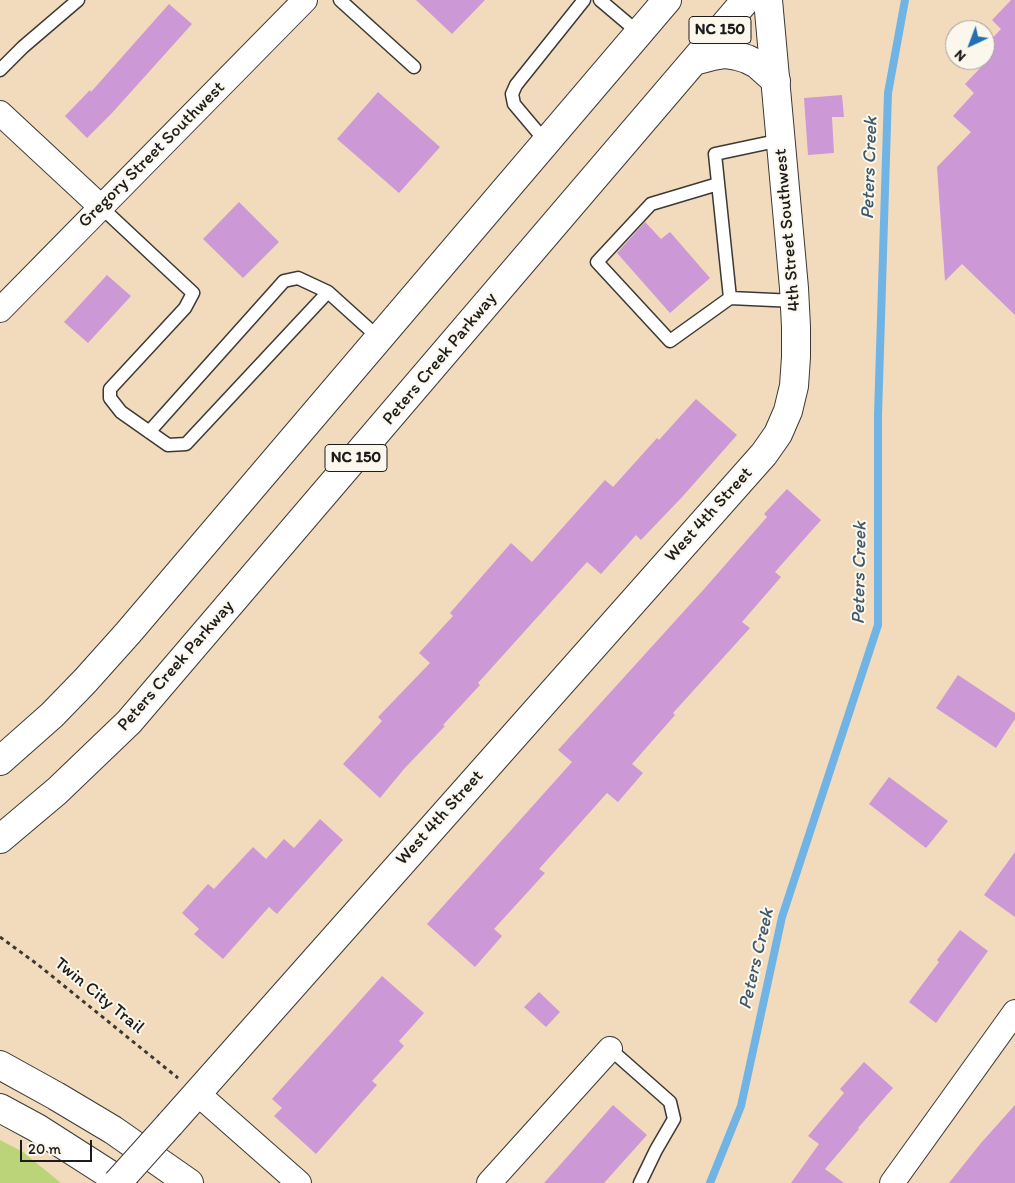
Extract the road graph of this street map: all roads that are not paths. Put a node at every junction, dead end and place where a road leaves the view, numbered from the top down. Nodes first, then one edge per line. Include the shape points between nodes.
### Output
1 (78, 0) edge
2 (305, 0) edge
3 (340, 0) edge
4 (584, 0) edge
5 (600, 0) edge
6 (667, 0) edge
7 (746, 0) edge
8 (768, 0) edge
9 (639, 33) junction
10 (694, 61) junction
11 (414, 66) dead end
12 (0, 70) edge
13 (776, 81) junction
14 (0, 113) edge
15 (781, 140) junction
16 (546, 142) junction
17 (718, 184) junction
18 (101, 206) junction
19 (328, 292) junction
20 (730, 298) junction
21 (795, 301) junction
22 (0, 310) edge
23 (379, 338) junction
24 (149, 432) junction
25 (764, 454) joint
26 (0, 762) edge
27 (0, 839) edge
28 (1015, 1012) edge
29 (610, 1050) joint
30 (0, 1066) edge
31 (188, 1085) junction
32 (0, 1108) edge
33 (117, 1183) edge
34 (123, 1183) edge
35 (189, 1183) edge
36 (299, 1183) edge
37 (489, 1183) edge
38 (640, 1183) edge
39 (892, 1183) edge

1 - 12 lane
2 - 18 street, Gregory Street Southwest
3 - 11 lane
4 - 16 lane via 516,84 512,94 514,104
5 - 9 lane
6 - 9 main road
7 - 10 main road, Peters Creek Parkway / NC 150
8 - 13 main road, 4th Street Southwest
9 - 16 main road
10 - 13 main road via 725,54 737,56 757,64
10 - 27 main road, Peters Creek Parkway / NC 150 via 135,714 93,758
13 - 15 main road, 4th Street Southwest
14 - 18 street
15 - 17 lane via 715,154
15 - 21 main road, 4th Street Southwest
16 - 23 main road
17 - 20 lane
17 - 20 lane via 650,204 597,262 670,341
18 - 22 street, Gregory Street Southwest
18 - 24 lane via 193,293 185,308 110,389 110,398 121,412
19 - 23 lane
19 - 24 lane via 186,444 168,445
19 - 24 lane via 298,278 284,281
20 - 21 lane
21 - 25 main road, 4th Street Southwest via 794,386 778,434
23 - 26 main road via 85,681
25 - 31 main road, West 4th Street
28 - 39 street
29 - 37 street
29 - 38 lane via 670,1102 674,1119
30 - 35 main road via 113,1130
31 - 33 main road, West 4th Street, bridge via 170,1124
31 - 36 street
32 - 34 main road

